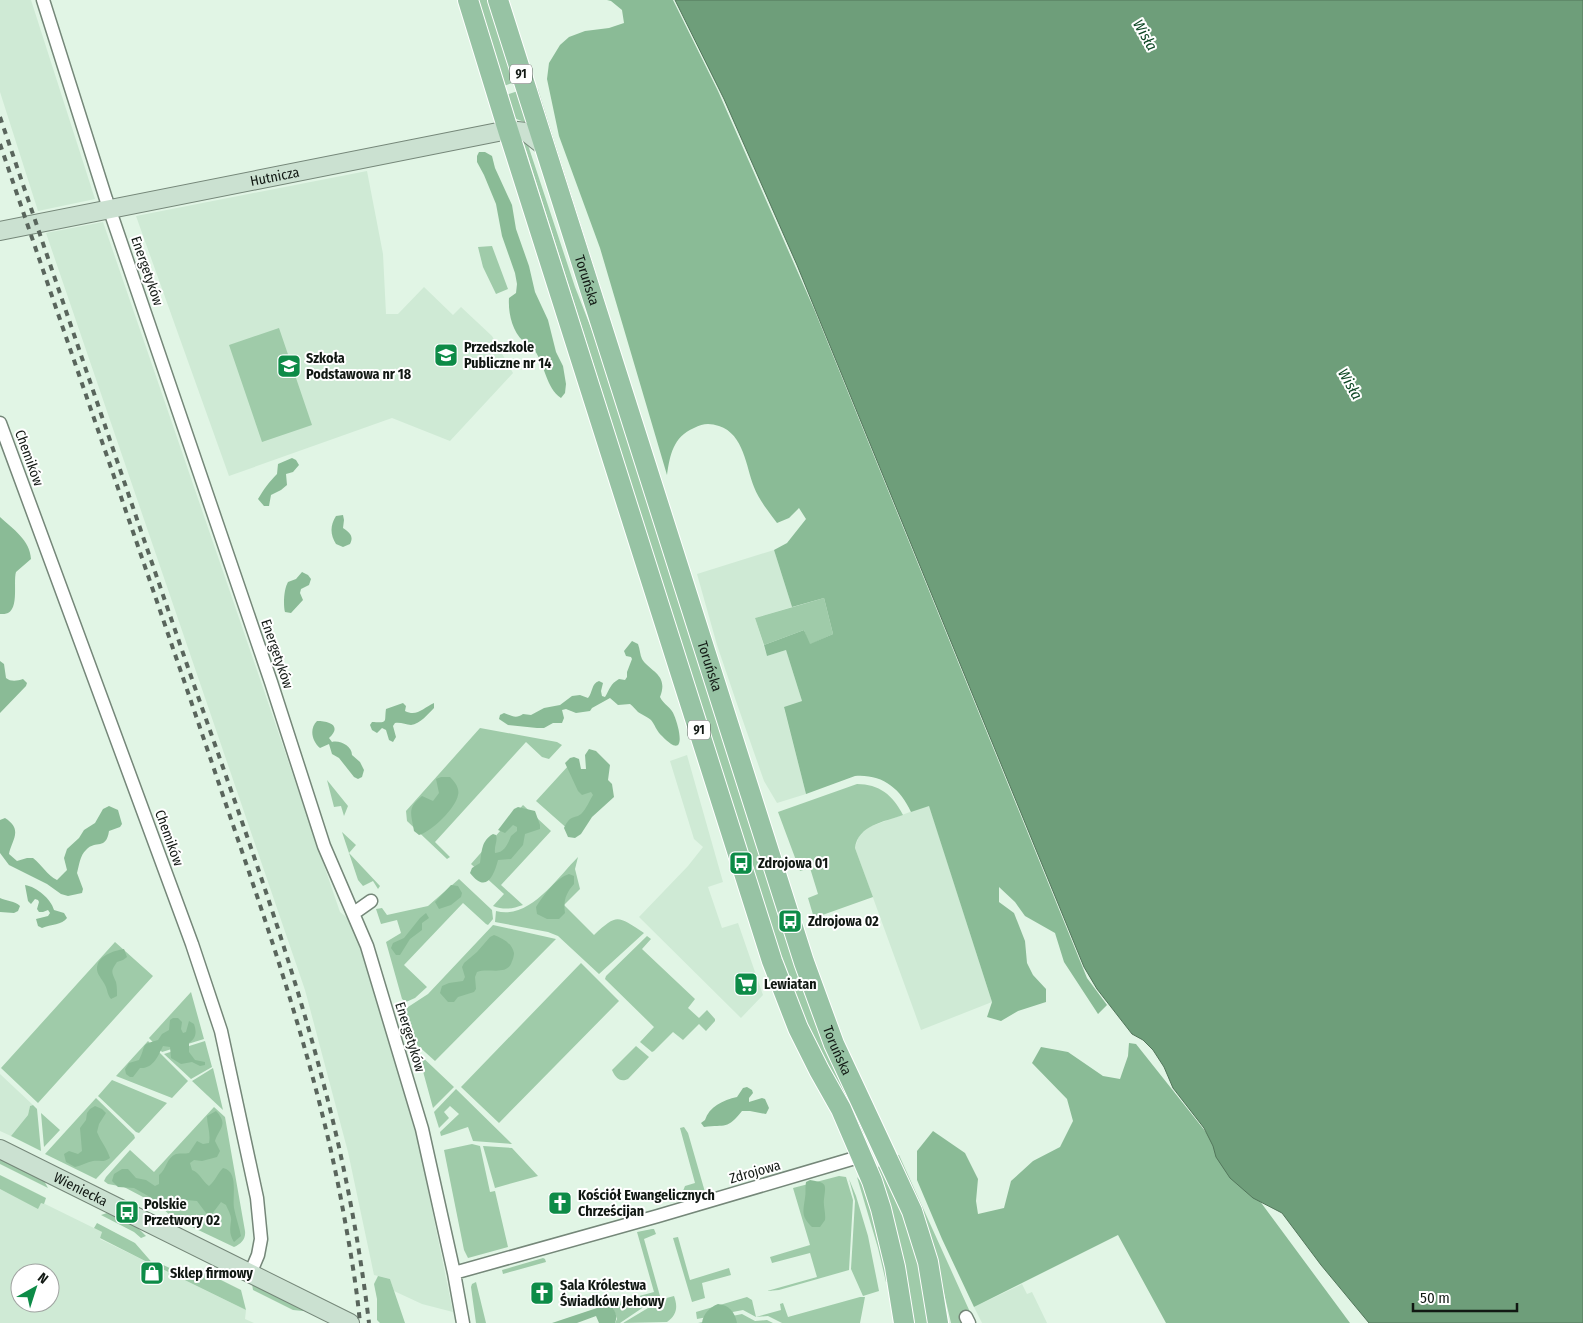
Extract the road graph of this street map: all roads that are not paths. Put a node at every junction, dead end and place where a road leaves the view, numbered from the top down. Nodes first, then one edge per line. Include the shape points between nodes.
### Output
1 (43, 0) edge
2 (468, 0) edge
3 (498, 0) edge
4 (508, 130) junction
5 (545, 147) junction
6 (109, 208) junction
7 (0, 231) edge
8 (0, 423) edge
9 (371, 901) dead end
10 (354, 913) junction
11 (0, 1149) edge
12 (862, 1156) junction
13 (454, 1273) junction
14 (250, 1274) junction
15 (939, 1322) edge
16 (350, 1323) edge
17 (463, 1323) edge
18 (904, 1323) edge

1 - 6 street, Energetyków
2 - 4 main road, Toruńska / 91
3 - 5 main road, Toruńska / 91
4 - 5 street, Hutnicza via 526,132
4 - 6 street, Hutnicza
4 - 12 main road, Toruńska / 91 via 772,961 798,1028
5 - 15 main road, Toruńska / 91 via 804,962 834,1044 912,1210 928,1262
6 - 7 street, Hutnicza
6 - 10 street, Energetyków via 324,846
8 - 14 street, Chemików via 221,1031 260,1216 260,1247
9 - 10 street
10 - 13 street, Energetyków via 422,1129
11 - 14 street, Wieniecka
12 - 13 street, Zdrojowa
12 - 18 main road, Toruńska / 91 via 888,1235
13 - 17 street, Energetyków
14 - 16 street, Wieniecka

